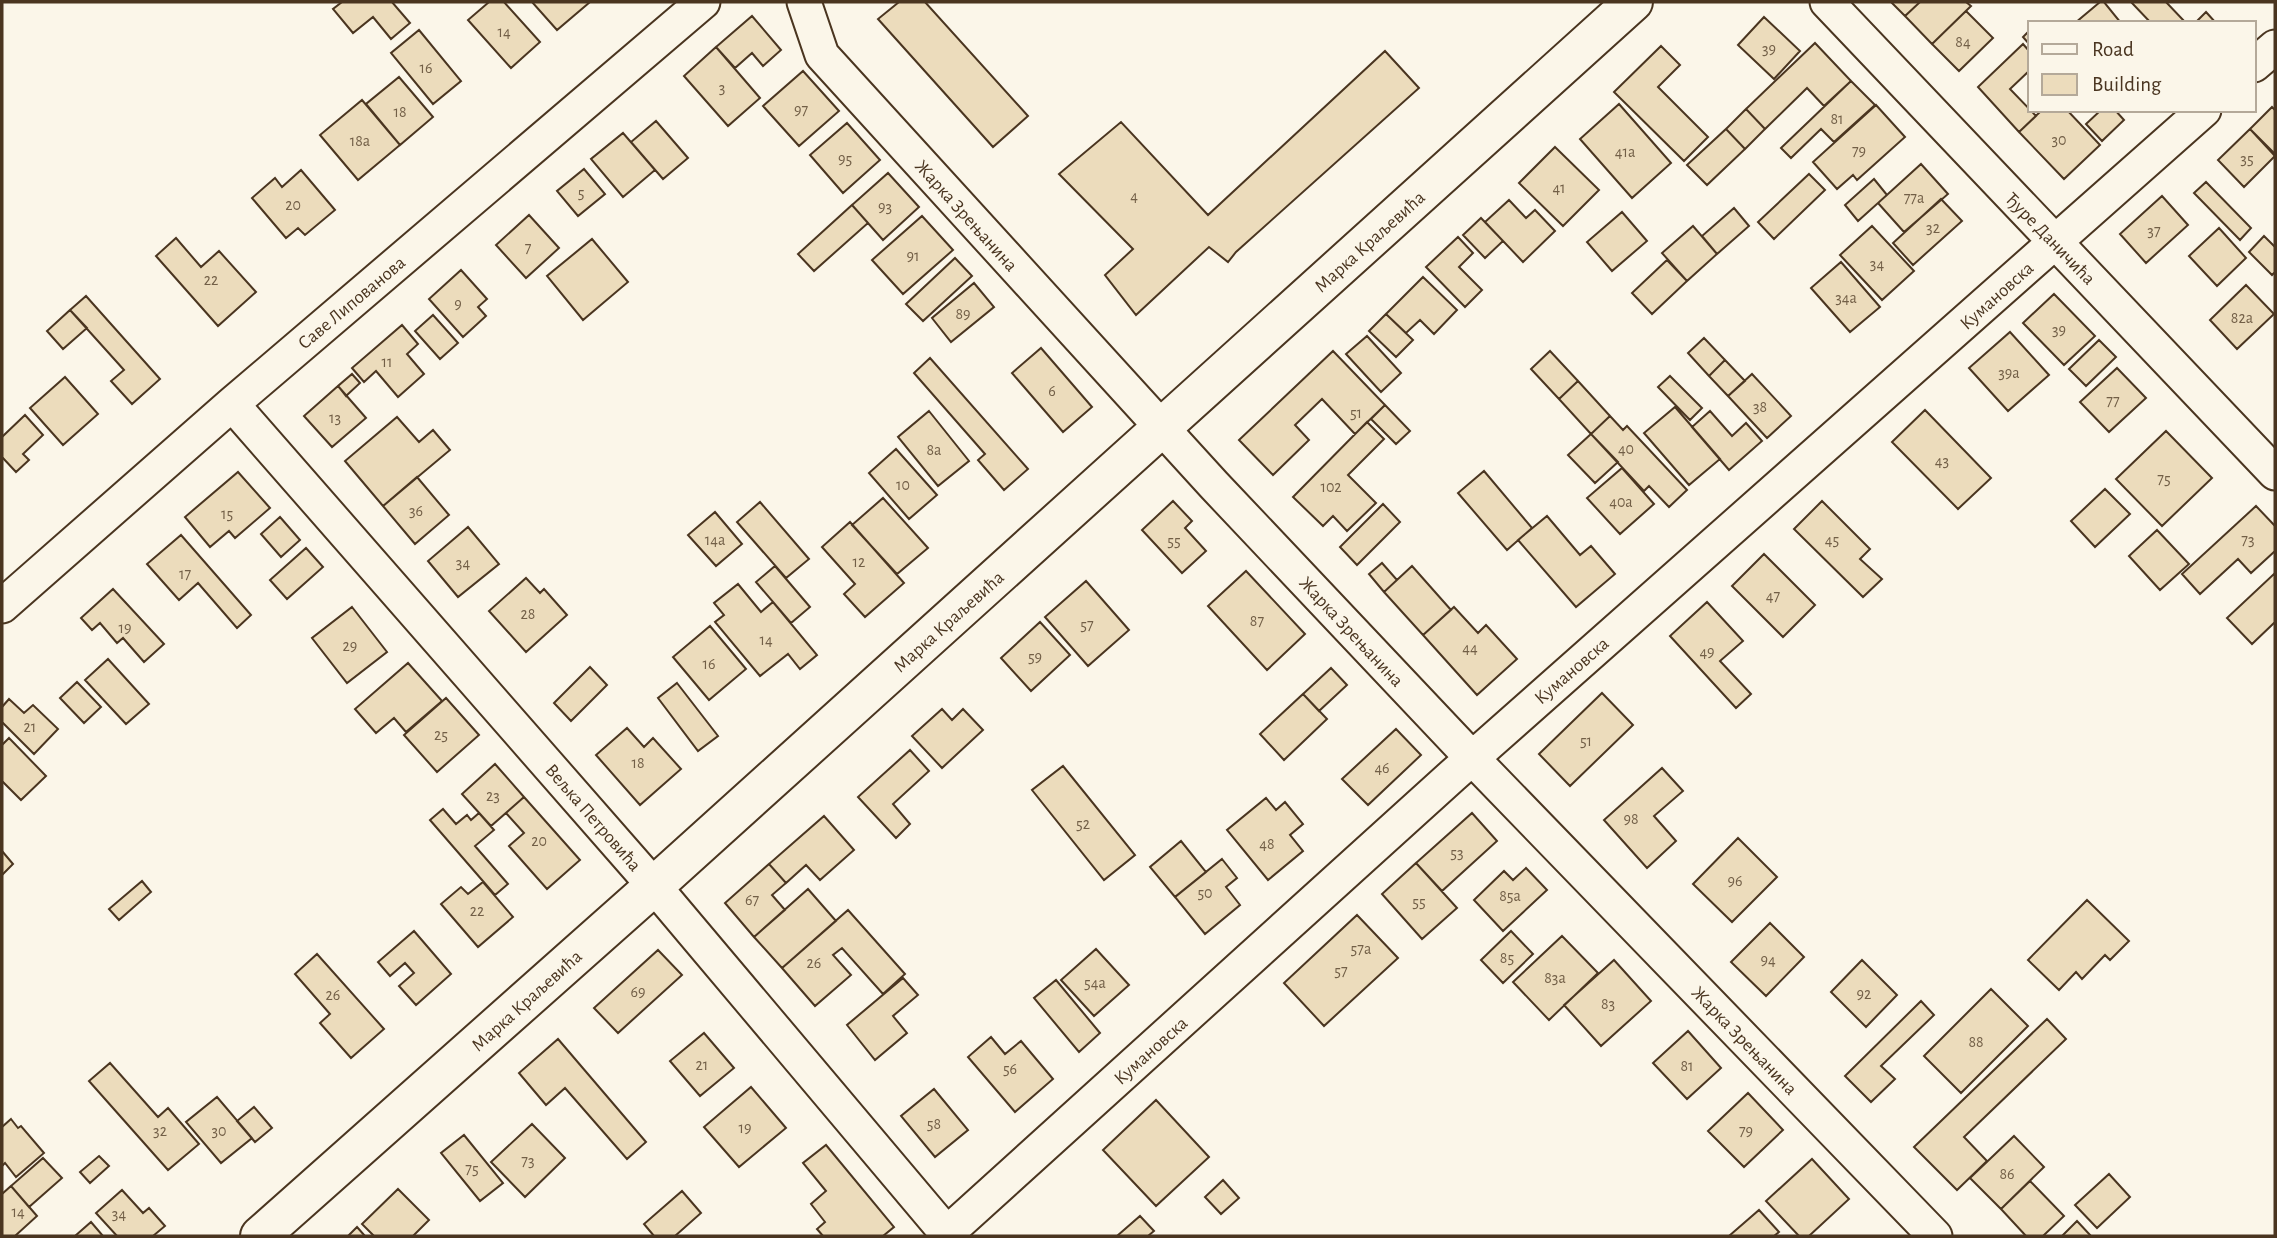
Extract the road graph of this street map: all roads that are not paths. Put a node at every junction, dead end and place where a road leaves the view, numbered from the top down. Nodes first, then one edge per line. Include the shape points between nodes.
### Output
1 (704, 2) edge
2 (804, 2) edge
3 (1633, 2) edge
4 (1827, 2) edge
5 (2275, 47) edge
6 (2256, 63) edge
7 (2202, 112) edge
8 (2055, 242) junction
9 (232, 404) junction
10 (1161, 429) junction
11 (2275, 473) edge
12 (2, 606) edge
13 (1472, 758) junction
14 (654, 886) junction
15 (947, 1235) edge
16 (260, 1236) edge
17 (1935, 1236) edge

1 - 9 street, Саве Липованова
2 - 10 street, Жарка Зрењанина via 822,55
3 - 10 main road, Марка Краљевића
4 - 8 street, Ђуре Даничића
5 - 6 street
7 - 8 street, Кумановска
8 - 11 street, Ђуре Даничића
8 - 13 street, Кумановска
9 - 12 street, Саве Липованова
9 - 14 street, Вељка Петровића
10 - 13 street, Жарка Зрењанина
10 - 14 main road, Марка Краљевића
13 - 15 street, Кумановска
13 - 17 street, Жарка Зрењанина
14 - 15 street, Вељка Петровића
14 - 16 main road, Марка Краљевића

